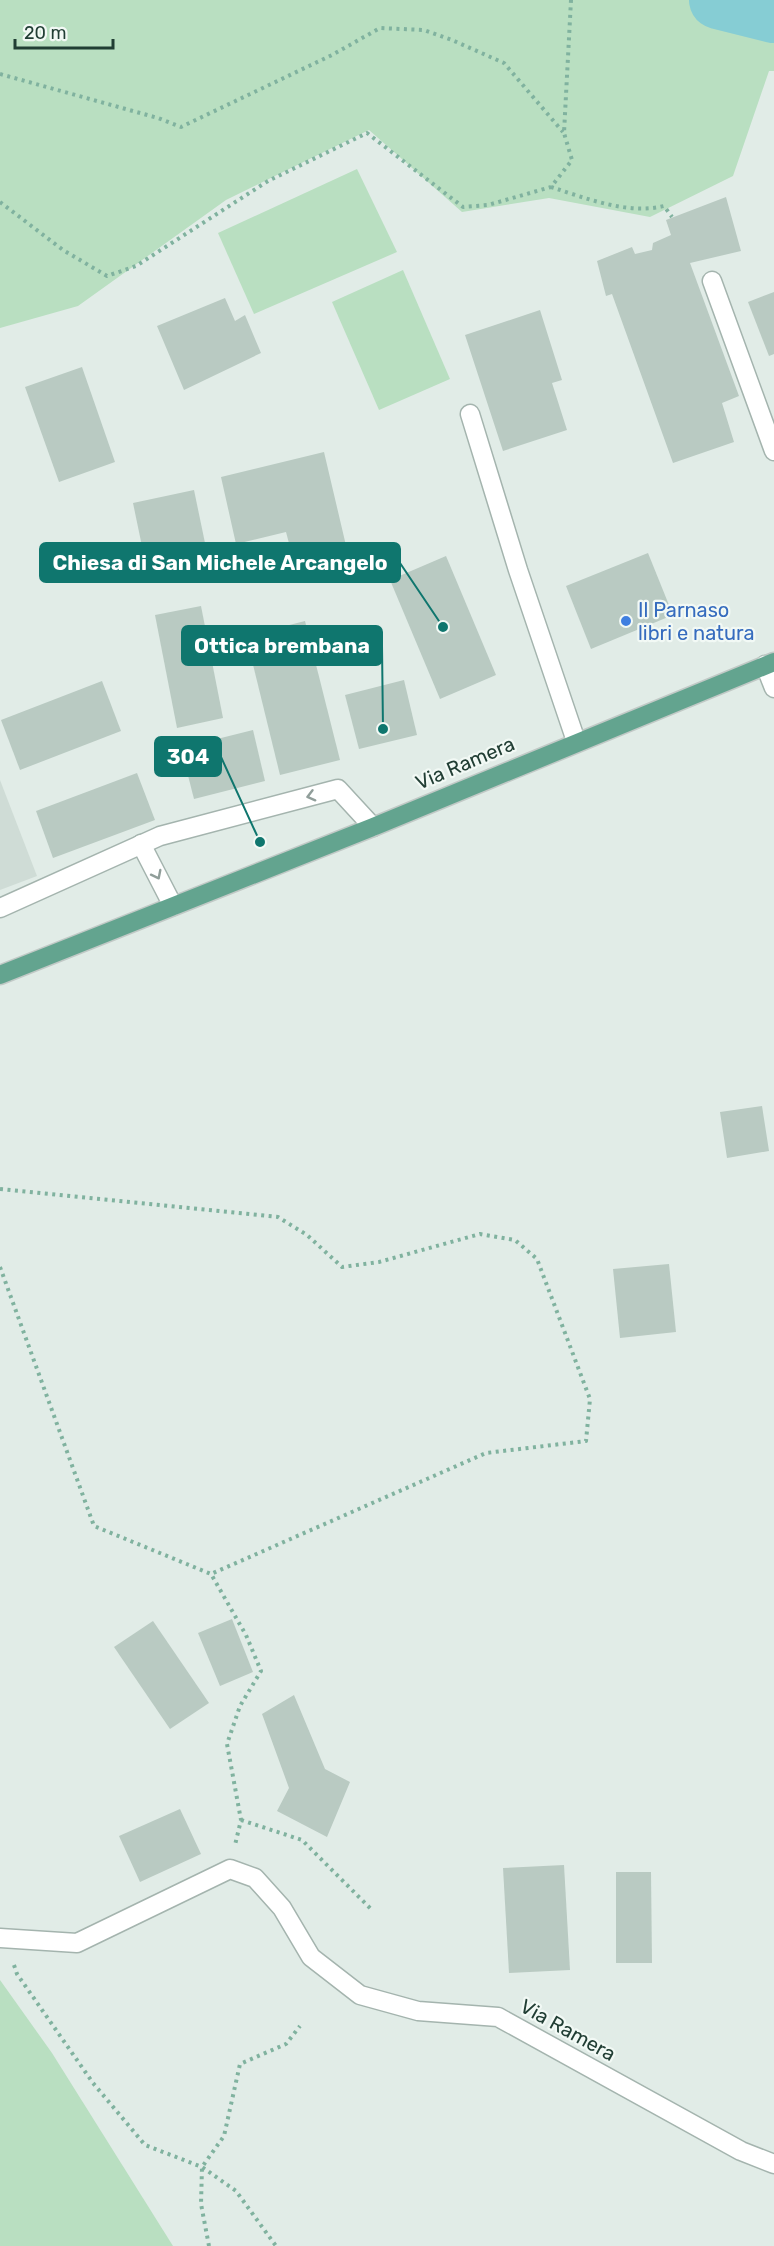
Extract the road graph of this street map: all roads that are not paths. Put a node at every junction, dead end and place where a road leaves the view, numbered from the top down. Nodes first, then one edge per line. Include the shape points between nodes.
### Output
1 (712, 281) dead end
2 (470, 414) dead end
3 (774, 451) edge
4 (770, 663) edge
5 (774, 688) edge
6 (576, 741) junction
7 (373, 826) junction
8 (141, 844) junction
9 (173, 906) junction
10 (0, 908) edge
11 (0, 975) edge
12 (2, 1939) edge
13 (774, 2164) edge

1 - 3 street
2 - 6 street
4 - 5 street
4 - 6 main road, Via Ramera
6 - 7 main road, Via Ramera
7 -> 8 street via 338,789
7 - 9 main road, Via Ramera
8 -> 9 street
8 - 10 street
9 - 11 main road, Via Ramera
12 - 13 street, Via Ramera via 77,1943 230,1869 255,1878 282,1908 311,1957 360,1995 418,2011 498,2017 741,2151

